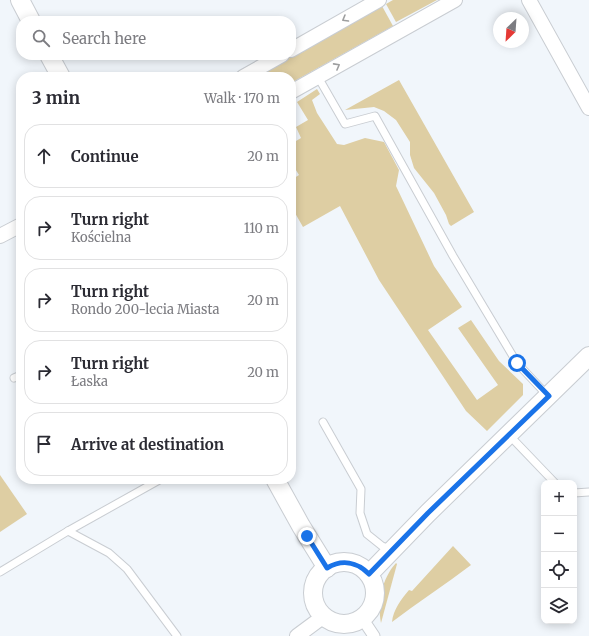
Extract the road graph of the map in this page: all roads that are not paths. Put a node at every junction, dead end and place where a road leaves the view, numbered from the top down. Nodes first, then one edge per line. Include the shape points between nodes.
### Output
1 (20, 0) edge
2 (379, 0) edge
3 (455, 0) edge
4 (529, 0) edge
5 (28, 16) edge
6 (296, 47) edge
7 (52, 60) edge
8 (273, 60) edge
9 (58, 72) edge
10 (252, 72) edge
11 (318, 77) junction
12 (296, 89) edge
13 (589, 108) edge
14 (16, 228) edge
15 (0, 236) edge
16 (589, 356) edge
17 (549, 396) junction
18 (323, 422) dead end
19 (509, 435) junction
20 (552, 480) edge
21 (152, 484) edge
22 (279, 484) edge
23 (589, 492) edge
24 (577, 493) edge
25 (68, 531) junction
26 (392, 550) junction
27 (327, 568) junction
28 (0, 572) edge
29 (369, 574) junction
30 (324, 616) junction
31 (362, 618) junction
32 (177, 636) edge
33 (297, 636) edge
34 (374, 636) edge

1 - 5 street
2 -> 6 street
11 -> 3 street
4 - 13 street
7 - 9 street
8 - 10 street
11 - 12 street
11 - 17 lane via 345,124 375,116 453,256 517,363
14 - 15 street
16 - 17 street
17 - 19 street
18 - 26 lane via 361,489 360,513 366,534
19 - 20 lane
19 - 26 street
21 - 25 lane
22 - 27 street
23 - 24 lane
25 - 28 lane
25 - 32 lane via 109,553 127,569
26 - 29 street
27 - 29 street via 339,563 351,563
27 - 30 street via 320,573 313,593 316,606
29 - 31 street via 375,598 371,608
30 - 31 street via 332,622 342,624
30 - 33 street
31 - 34 street

